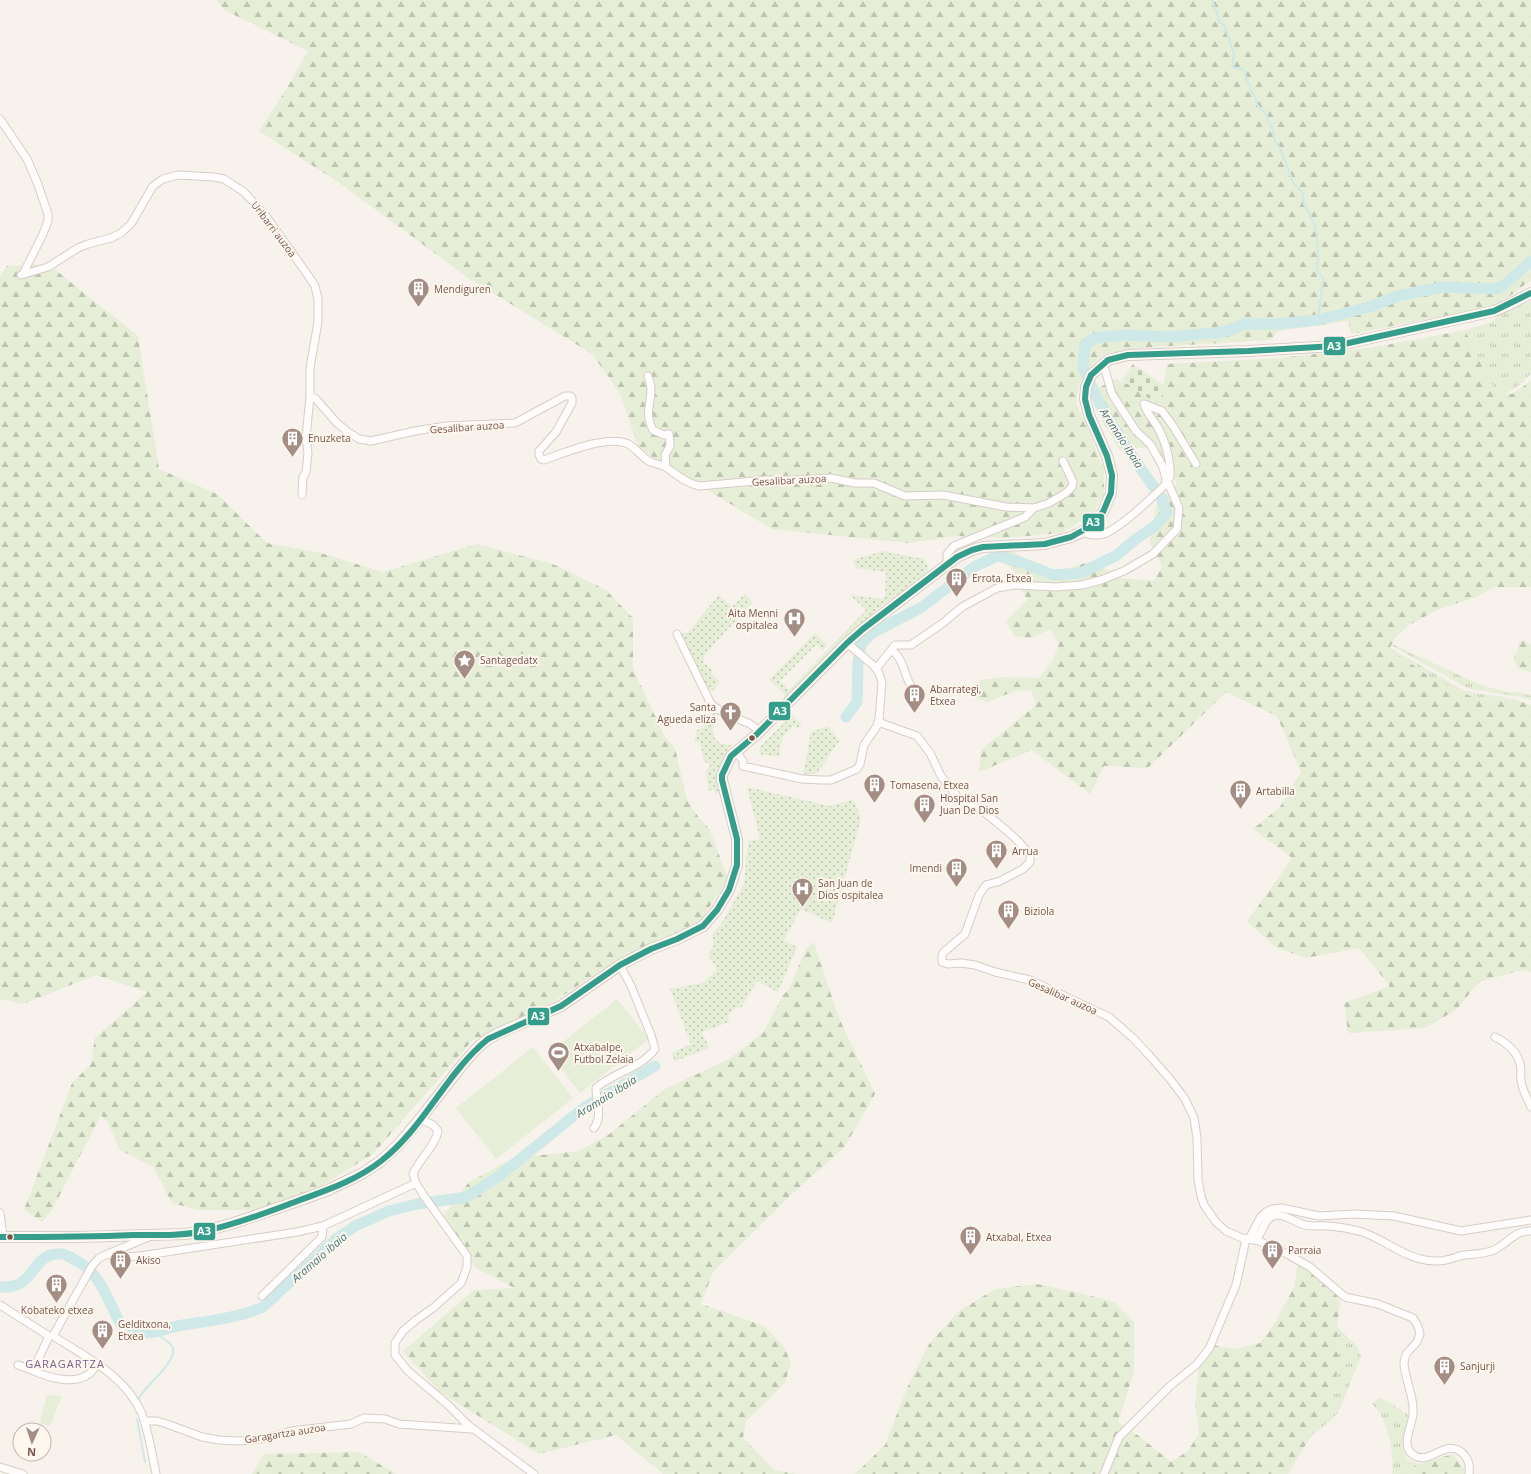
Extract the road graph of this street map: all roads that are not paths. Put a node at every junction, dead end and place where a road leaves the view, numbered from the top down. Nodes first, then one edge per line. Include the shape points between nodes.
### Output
1 (0, 119) edge
2 (1531, 293) edge
3 (1103, 363) junction
4 (648, 376) dead end
5 (310, 396) junction
6 (1063, 461) dead end
7 (1196, 464) dead end
8 (666, 466) junction
9 (1166, 478) junction
10 (302, 495) dead end
11 (1034, 508) junction
12 (1082, 532) junction
13 (947, 564) junction
14 (677, 634) dead end
15 (850, 646) junction
16 (893, 648) junction
17 (876, 669) junction
18 (911, 686) dead end
19 (878, 722) junction
20 (760, 731) junction
21 (736, 751) junction
22 (620, 965) junction
23 (1495, 1037) dead end
24 (1531, 1107) edge
25 (420, 1119) junction
26 (594, 1128) dead end
27 (416, 1183) junction
28 (0, 1213) edge
29 (1531, 1220) edge
30 (323, 1226) junction
31 (1531, 1231) edge
32 (152, 1236) junction
33 (2, 1237) edge
34 (1249, 1239) junction
35 (107, 1254) junction
36 (262, 1296) dead end
37 (0, 1305) edge
38 (51, 1336) junction
39 (97, 1364) junction
40 (18, 1365) dead end
41 (34, 1371) junction
42 (144, 1421) junction
43 (474, 1430) junction
44 (0, 1467) edge
45 (23, 1474) edge
46 (156, 1474) edge
47 (534, 1474) edge
48 (1104, 1474) edge
49 (1469, 1474) edge

1 - 5 street, Uribarri auzoa via 27,159 48,214 43,234 22,275 48,267 78,248 121,233 131,224 146,196 158,181 170,176 197,175 224,179 244,192 266,216 315,286 319,307 311,361
2 - 3 main road via 1494,310 1335,346 1128,356 1113,358
3 - 9 street via 1112,394 1136,431 1150,444
3 - 12 main road via 1092,375 1085,399 1089,415 1110,464 1112,485 1108,504 1103,512
4 - 8 street via 651,386 649,422 653,430 664,435 669,434 670,446 666,455
5 - 8 street, Gesalibar auzoa via 348,432 359,439 371,441 446,426 515,423 568,396 572,398 572,403 556,432 539,451 541,459 589,446 620,442 632,446 648,460
5 - 10 street via 306,472 303,477
6 - 11 street, Gesalibar auzoa via 1072,487 1049,503
7 - 9 street via 1162,411 1144,404 1158,427 1167,453 1170,473 1169,478
8 - 11 street, Gesalibar auzoa via 688,483 699,486 831,478 855,483 873,483 904,496 943,495 1006,507
9 - 12 street via 1164,485 1119,525 1103,534 1089,535
9 - 16 street via 1178,508 1177,529 1154,554 1124,571 1082,585 1014,585 997,588 962,607 911,645
11 - 13 street, Gesalibar auzoa via 1025,517 954,546 947,554
12 - 13 main road via 1045,544 983,547 964,553
13 - 15 main road via 863,629
14 - 20 street via 711,704
15 - 17 street
15 - 20 main road
16 - 17 street
16 - 18 street via 900,657
17 - 19 street via 882,683
19 - 21 street via 864,745 857,769 831,780 802,780 749,768 743,766 743,761
19 - 34 street, Gesalibar auzoa via 917,736 930,753 941,776 960,800 984,812 1030,855 1030,862 1023,869 986,885 979,895 966,934 944,952 942,962 975,965 1030,980 1109,1017 1133,1038 1170,1079 1185,1099 1194,1118 1198,1180 1204,1205 1226,1231
20 - 21 main road
21 - 22 main road via 722,775 737,846 737,865 729,890 703,926
22 - 25 main road via 561,1006 488,1039 463,1064
22 - 26 street via 651,1035 654,1049 633,1067 596,1088 599,1103
23 - 24 street via 1511,1047 1517,1055 1521,1064 1520,1079
25 - 27 street via 433,1125 438,1131 437,1139 416,1166 413,1174
25 - 32 main road via 381,1161 328,1190 205,1231
27 - 30 street
27 - 43 street via 467,1256 467,1267 461,1283 403,1331 395,1343 395,1355 408,1371
28 - 33 street
29 - 34 street via 1461,1231 1394,1216 1319,1216 1272,1208 1260,1218
30 - 35 street via 140,1256
30 - 36 street via 322,1237
31 - 34 street via 1520,1232 1500,1247 1488,1252 1464,1255 1447,1261 1423,1260 1363,1232 1328,1226 1308,1226 1280,1215 1268,1219 1257,1239
32 - 33 main road
32 - 35 street
34 - 48 street via 1236,1285 1209,1349 1196,1365 1170,1386 1119,1437
34 - 49 street via 1287,1254 1310,1267 1345,1297 1378,1304 1413,1318 1420,1334 1417,1342 1406,1354 1404,1362 1414,1412 1407,1442 1409,1451 1420,1458 1452,1448 1463,1453 1469,1461
35 - 38 street via 92,1266
37 - 38 street
38 - 39 street
38 - 41 street
39 - 41 street via 90,1374 74,1379 52,1377
39 - 42 street via 113,1375 128,1392
40 - 41 street
42 - 43 street, Garagartza auzoa via 157,1421 207,1438 240,1441 267,1438 291,1431 351,1424 364,1418 384,1419 399,1424
42 - 46 street
43 - 47 street
44 - 45 street

